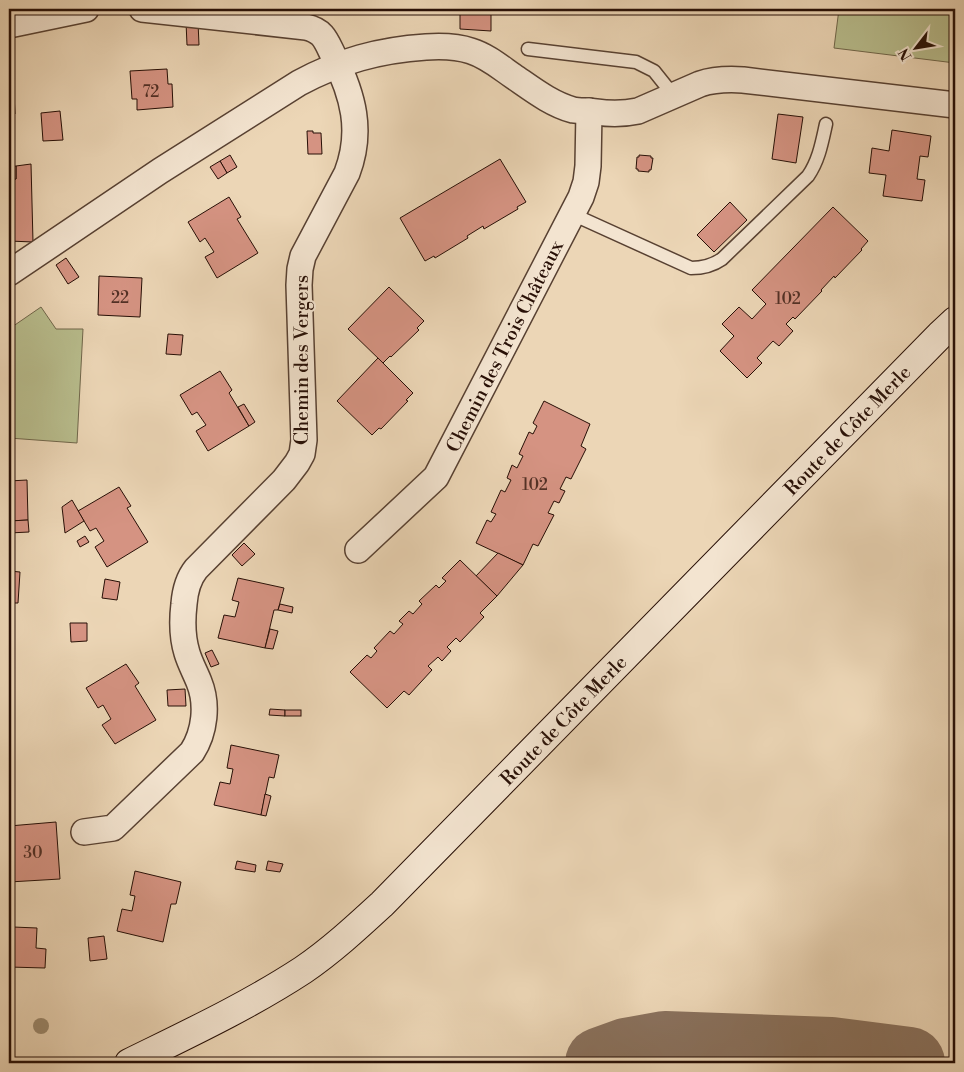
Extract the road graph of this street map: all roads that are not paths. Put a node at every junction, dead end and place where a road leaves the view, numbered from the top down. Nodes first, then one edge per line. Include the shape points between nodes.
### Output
1 (86, 9) edge
2 (142, 9) edge
3 (9, 25) edge
4 (528, 49) dead end
5 (338, 65) junction
6 (674, 96) junction
7 (955, 105) edge
8 (590, 111) junction
9 (826, 124) dead end
10 (572, 214) junction
11 (9, 273) edge
12 (955, 321) edge
13 (358, 550) dead end
14 (84, 832) dead end
15 (129, 1063) edge

1 - 3 street
2 - 5 street, Chemin des Vergers via 314,29 320,32
4 - 6 lane via 636,62 654,72
5 - 8 street via 405,49 457,47 484,56 558,104
5 - 11 street via 299,83 160,171
5 - 14 street, Chemin des Vergers via 354,114 355,146 347,173 310,242 300,269 302,454 284,480 196,569 188,583 182,631 187,654 200,684 205,714 196,746 113,828
6 - 7 street via 721,79
6 - 8 street via 630,112
8 - 10 street, Chemin des Trois Châteaux via 586,182
9 - 10 lane via 815,166 808,176 722,259 706,267 691,268
10 - 13 street, Chemin des Trois Châteaux via 436,477
12 - 15 main road, Route de Côte Merle via 345,938 303,970 229,1014

